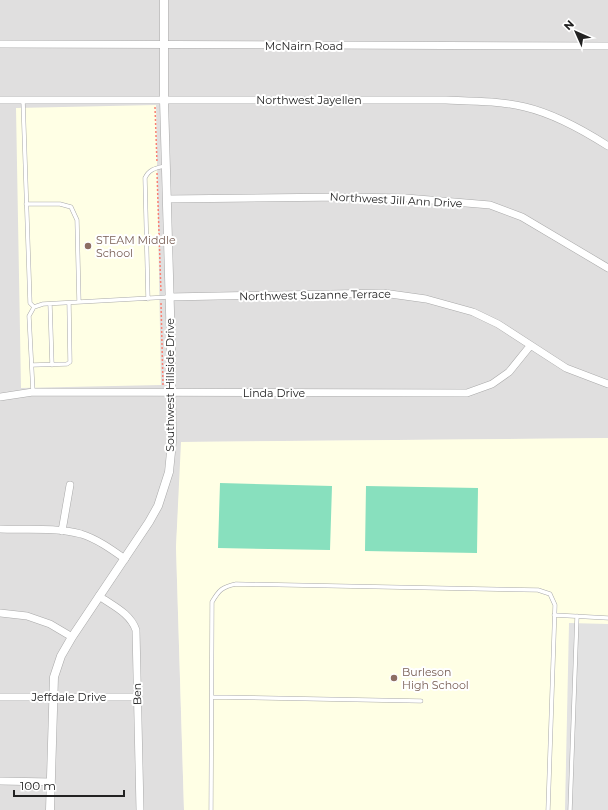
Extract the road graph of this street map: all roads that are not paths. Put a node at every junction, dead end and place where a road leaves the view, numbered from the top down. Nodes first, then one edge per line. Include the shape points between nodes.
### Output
1 (164, 0) edge
2 (0, 44) edge
3 (163, 45) junction
4 (608, 46) edge
5 (0, 100) edge
6 (23, 100) junction
7 (164, 100) junction
8 (608, 146) edge
9 (166, 165) junction
10 (167, 199) junction
11 (26, 204) junction
12 (608, 268) edge
13 (165, 298) junction
14 (148, 299) junction
15 (79, 302) junction
16 (69, 303) junction
17 (50, 304) junction
18 (34, 307) junction
19 (530, 346) junction
20 (32, 365) junction
21 (52, 365) junction
22 (608, 384) edge
23 (33, 392) junction
24 (171, 392) junction
25 (0, 397) edge
26 (70, 485) dead end
27 (0, 529) edge
28 (62, 531) junction
29 (125, 559) junction
30 (99, 596) junction
31 (0, 613) edge
32 (554, 615) junction
33 (576, 616) junction
34 (608, 618) edge
35 (72, 637) junction
36 (0, 697) edge
37 (52, 697) junction
38 (137, 697) junction
39 (212, 697) junction
40 (421, 701) dead end
41 (0, 781) edge
42 (51, 782) junction
43 (50, 810) edge
44 (140, 810) edge
45 (211, 810) edge
46 (548, 810) edge
47 (570, 810) edge

1 - 3 street, Southwest Hillside Drive
2 - 3 street, McNairn Road
3 - 4 street, McNairn Road
3 - 7 street, Southwest Hillside Drive
5 - 6 street, Northwest Jayellen
6 - 7 street, Northwest Jayellen
6 - 11 lane
7 - 8 street, Northwest Jayellen via 488,102 525,107 548,114
7 - 9 street, Southwest Hillside Drive
9 - 10 street, Southwest Hillside Drive
9 - 14 lane via 149,172 146,176
10 - 12 street, Northwest Jill Ann Drive via 406,198 490,205 522,217
10 - 13 street, Southwest Hillside Drive
11 - 15 lane via 60,204 71,207 77,220
11 - 18 lane via 30,302
13 - 14 lane
13 - 19 street, Northwest Suzanne Terrace via 383,293 426,299 473,312 498,324
13 - 24 street, Southwest Hillside Drive via 171,346
14 - 15 lane
15 - 16 lane
16 - 17 lane
16 - 21 lane via 70,362
17 - 18 lane
17 - 21 lane
18 - 20 lane via 29,316
19 - 22 street, Northwest Suzanne Terrace via 566,368
19 - 24 street, Linda Drive via 509,372 492,384 467,393
20 - 21 lane
20 - 23 lane
23 - 24 street, Linda Drive
23 - 25 street, Linda Drive
24 - 29 street, Southwest Hillside Drive via 172,442 166,483 154,513
26 - 28 street
27 - 28 street
28 - 29 street via 94,539
29 - 30 street, Southwest Hillside Drive
30 - 35 street, Southwest Hillside Drive
30 - 38 street, Ben via 133,622 136,630
31 - 35 street via 27,616 50,624
32 - 33 lane
32 - 39 lane via 555,605 550,594 538,590 236,584 224,586 212,602
32 - 46 lane
33 - 34 lane
33 - 47 lane
35 - 37 street, Southwest Hillside Drive via 61,656 54,677
36 - 37 street, Jeffdale Drive
37 - 38 street, Jeffdale Drive
37 - 42 street, Southwest Hillside Drive
38 - 44 street, Ben
39 - 40 lane
39 - 45 lane
41 - 42 street
42 - 43 street, Southwest Hillside Drive

